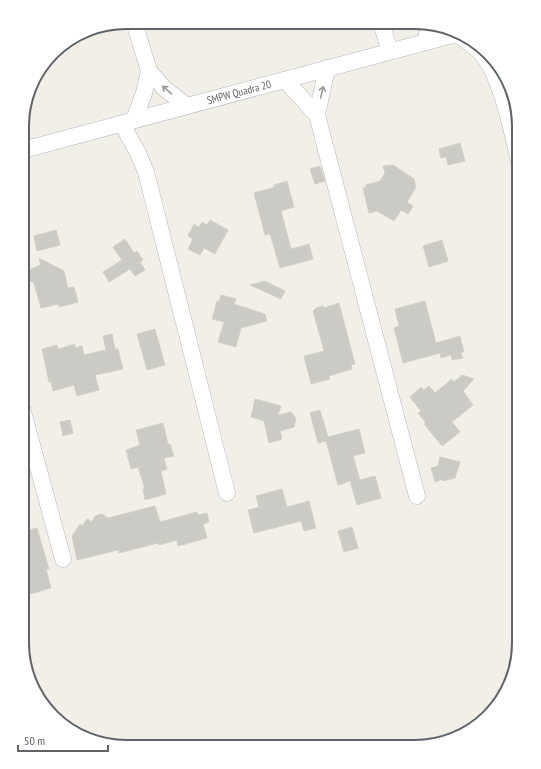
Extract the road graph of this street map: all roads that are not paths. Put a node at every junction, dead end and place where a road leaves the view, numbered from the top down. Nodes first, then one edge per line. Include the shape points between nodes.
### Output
1 (136, 29) edge
2 (384, 29) edge
3 (428, 30) edge
4 (450, 35) edge
5 (425, 42) junction
6 (390, 51) junction
7 (487, 61) edge
8 (328, 68) junction
9 (149, 71) junction
10 (285, 80) junction
11 (188, 106) junction
12 (317, 115) junction
13 (128, 122) junction
14 (512, 134) edge
15 (29, 148) edge
16 (29, 434) edge
17 (227, 493) dead end
18 (417, 496) dead end
19 (63, 559) dead end

1 - 9 street
2 - 6 street
3 - 5 street
4 - 5 street, SMPW Quadra 20
5 - 6 street, SMPW Quadra 20
6 - 8 street, SMPW Quadra 20
7 - 14 street
8 - 10 street, SMPW Quadra 20
12 -> 8 street
11 -> 9 street
9 - 13 street via 144,93
10 - 11 street, SMPW Quadra 20
10 - 12 street
11 - 13 street, SMPW Quadra 20
12 - 18 street
13 - 15 street, SMPW Quadra 20
13 - 17 street via 146,172
16 - 19 street

